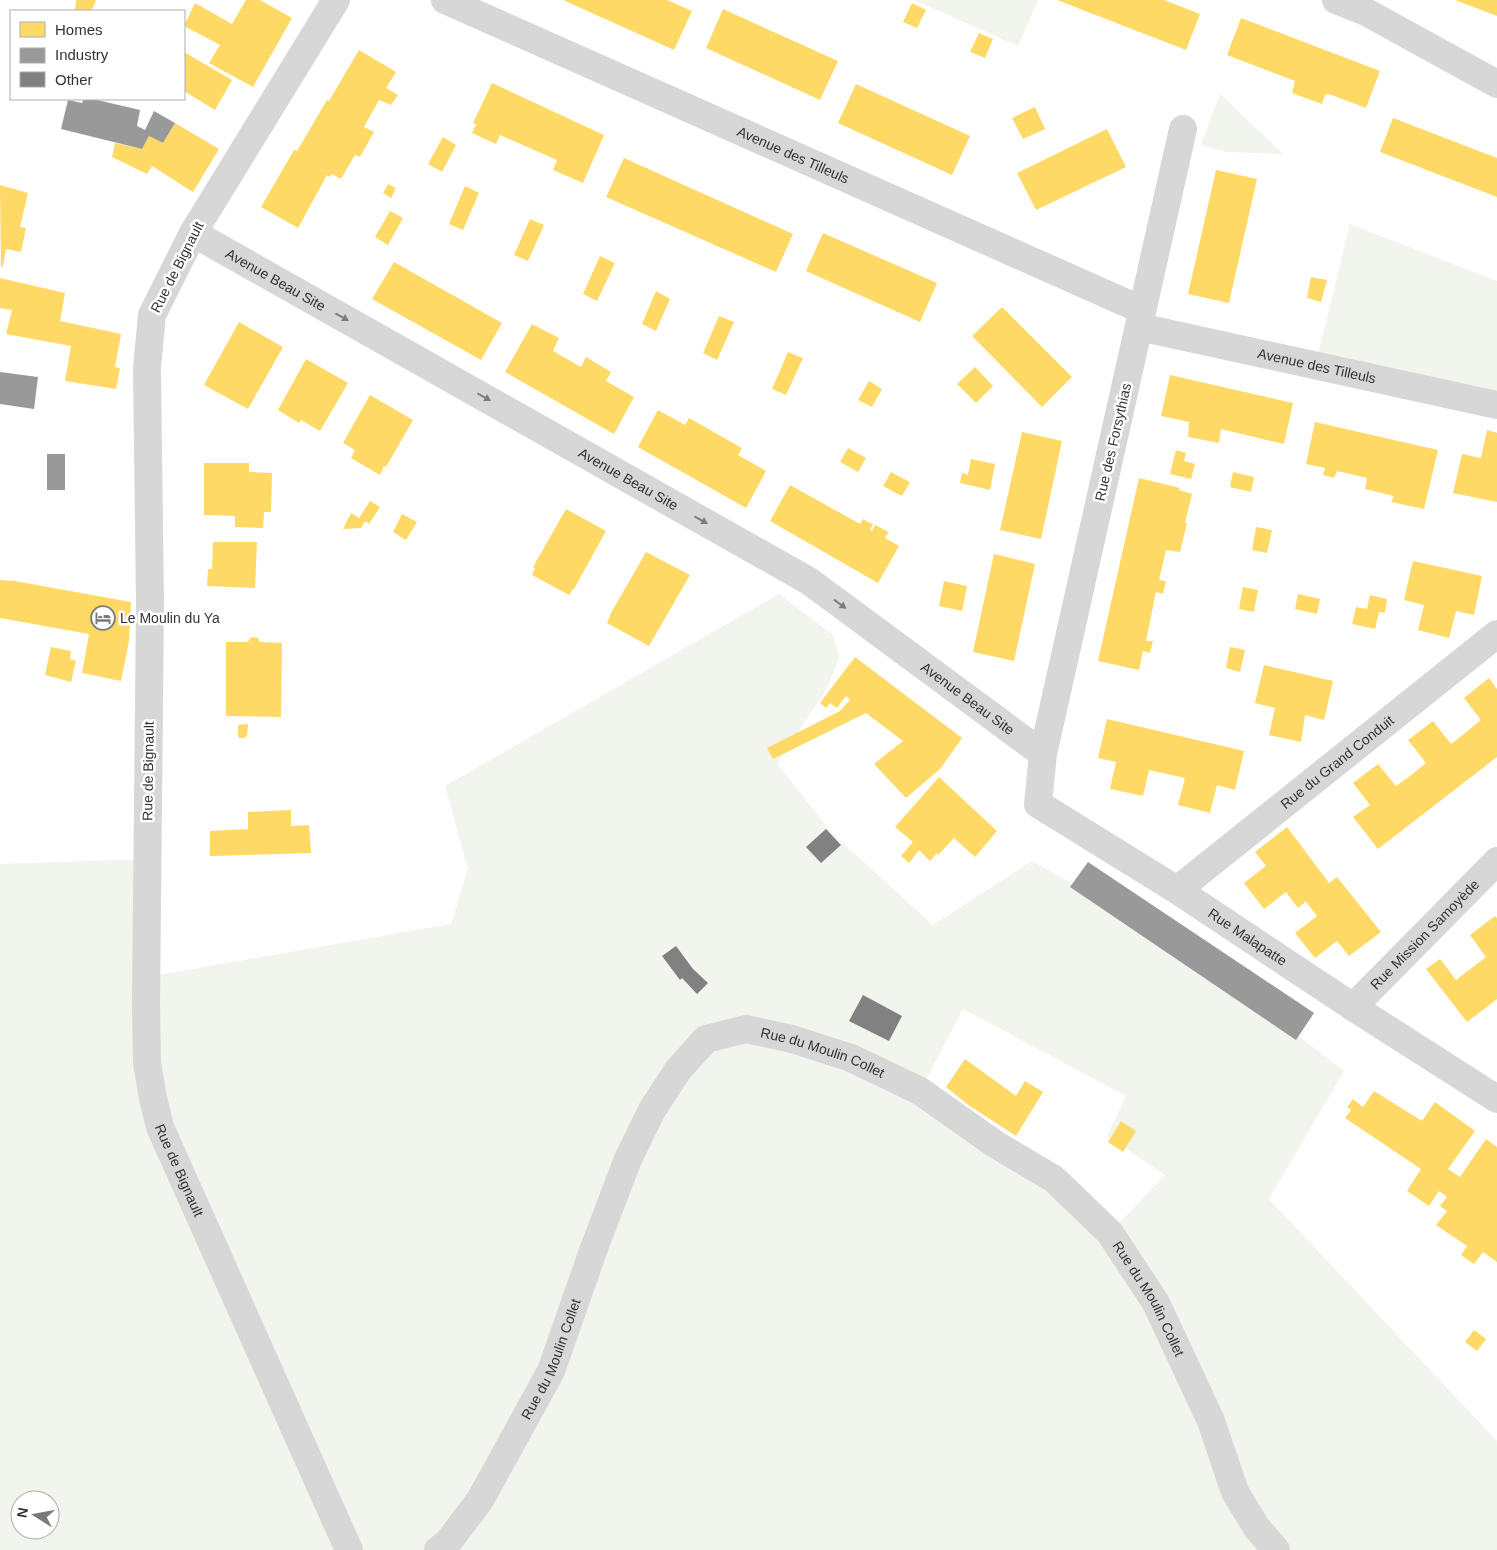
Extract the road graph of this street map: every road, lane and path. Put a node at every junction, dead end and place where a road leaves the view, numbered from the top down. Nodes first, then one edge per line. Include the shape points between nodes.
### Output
1 (336, 0) edge
2 (445, 0) edge
3 (1336, 0) edge
4 (1497, 84) edge
5 (1183, 129) dead end
6 (193, 234) junction
7 (1140, 319) junction
8 (1497, 405) edge
9 (1497, 634) edge
10 (1043, 754) junction
11 (1497, 861) edge
12 (1178, 890) junction
13 (1353, 1007) junction
14 (1497, 1099) edge
15 (349, 1550) edge
16 (438, 1550) edge
17 (1276, 1550) edge

1 - 6 street, Rue de Bignault
2 - 7 street, Avenue des Tilleuls
3 - 4 street via 1366,12
5 - 7 street, Rue des Forsythias
6 -> 10 street, Avenue Beau Site via 809,580
6 - 15 street, Rue de Bignault via 152,314 147,368 150,604 147,1063 160,1127
7 - 8 street, Avenue des Tilleuls
7 - 10 street, Rue des Forsythias
9 - 12 street, Rue du Grand Conduit
10 - 12 street, Rue Malapatte via 1038,804
11 - 13 street, Rue Mission Samoyède
12 - 13 street, Rue Malapatte
13 - 14 street, Rue Malapatte
16 - 17 street, Rue du Moulin Collet via 449,1541 480,1500 551,1371 628,1159 652,1110 678,1070 706,1039 746,1029 792,1039 851,1058 920,1091 995,1144 1054,1179 1110,1233 1156,1303 1210,1421 1235,1492 1257,1528

